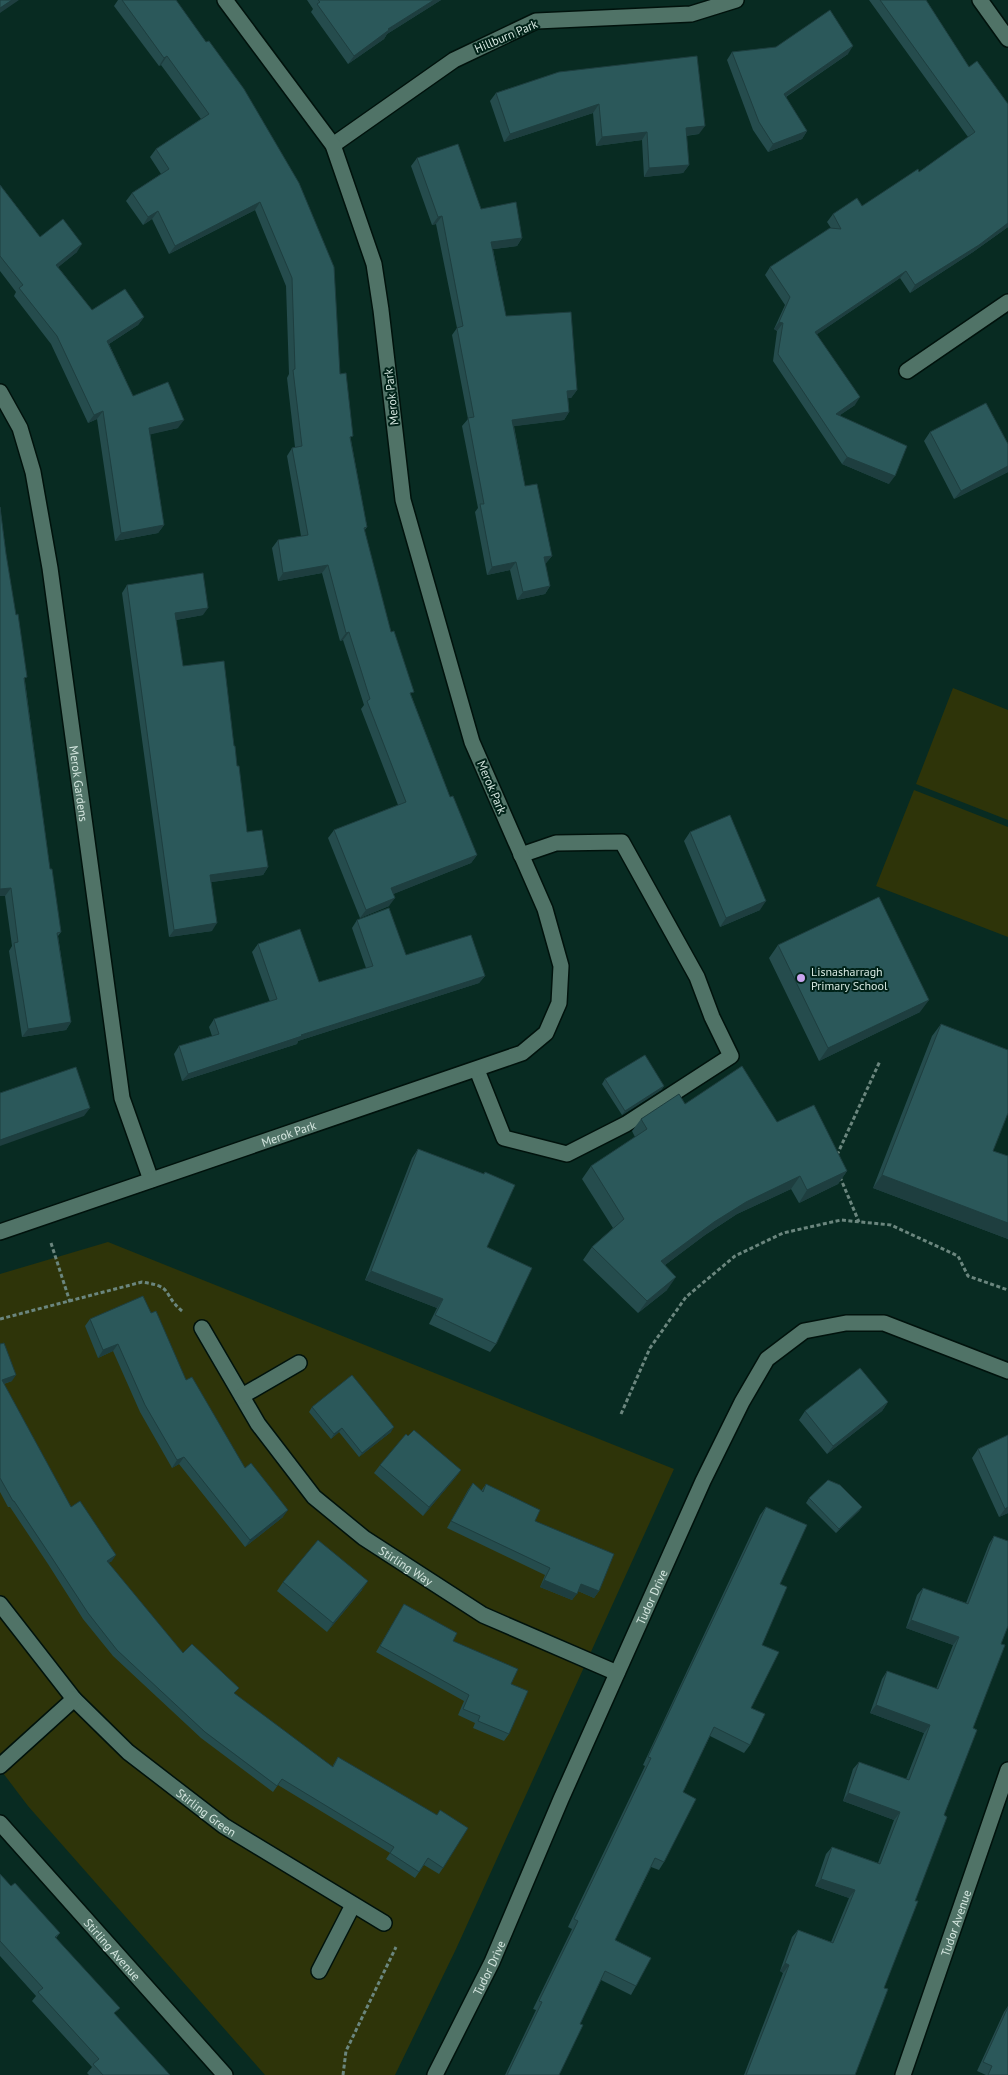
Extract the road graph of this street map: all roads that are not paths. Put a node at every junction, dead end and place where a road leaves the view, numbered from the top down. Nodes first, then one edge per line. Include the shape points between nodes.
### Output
1 (225, 0) edge
2 (736, 0) edge
3 (980, 0) edge
4 (1008, 39) edge
5 (333, 146) junction
6 (1008, 302) edge
7 (907, 371) dead end
8 (0, 392) edge
9 (521, 855) junction
10 (478, 1070) junction
11 (151, 1180) junction
12 (0, 1232) edge
13 (202, 1328) road end
14 (299, 1363) dead end
15 (1008, 1371) edge
16 (242, 1396) junction
17 (0, 1604) edge
18 (617, 1673) junction
19 (74, 1699) junction
20 (0, 1766) edge
21 (1008, 1770) edge
22 (0, 1823) edge
23 (353, 1904) junction
24 (384, 1923) road end
25 (320, 1971) dead end
26 (225, 2075) edge
27 (435, 2075) edge
28 (903, 2075) edge

1 - 5 street, Merok Park
2 - 5 street, Hillburn Park via 691,14 536,21 454,60
3 - 4 street
5 - 9 street, Merok Park via 374,264 403,500 472,742
6 - 7 street
8 - 11 street, Merok Gardens via 20,428 33,472 50,568 122,1098
9 - 10 street, Merok Park via 545,909 561,966 559,1003 546,1033 522,1053
9 - 10 street via 556,843 622,842 697,977 731,1056 626,1124 567,1154 504,1138
10 - 11 street, Merok Park
11 - 12 street, Merok Park
13 - 16 street, Stirling Way
14 - 16 street
15 - 18 street, Tudor Drive via 884,1323 846,1324 804,1331 767,1359 703,1481
16 - 18 street, Stirling Way via 258,1424 314,1497 364,1538 483,1615
17 - 19 street, Stirling Green
18 - 27 street, Tudor Drive via 492,1962
19 - 20 street
19 - 23 street, Stirling Green via 128,1752 224,1826
21 - 28 street, Tudor Avenue
22 - 26 street, Stirling Avenue
23 - 24 street, Stirling Green
23 - 25 street

